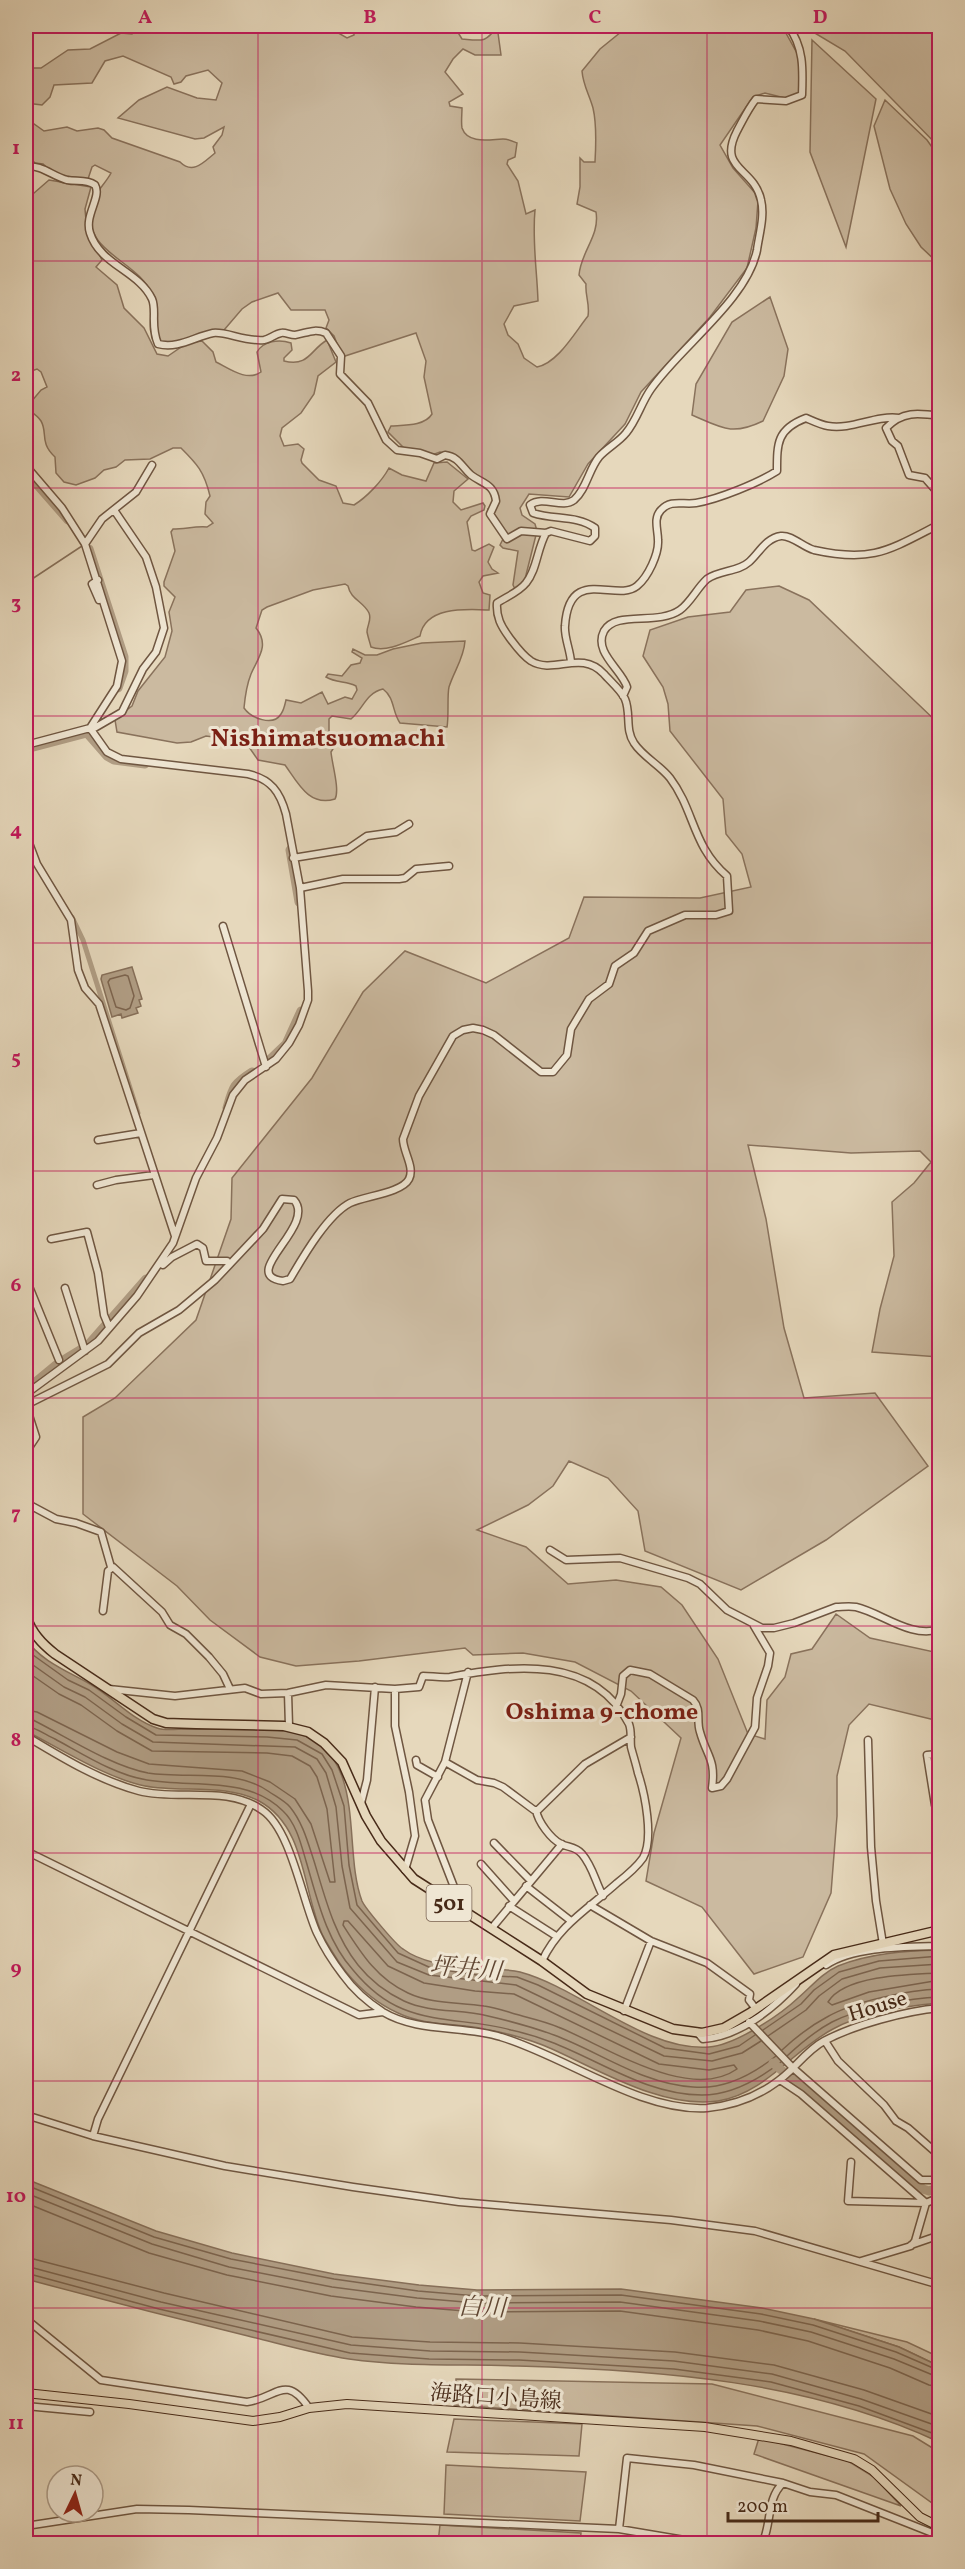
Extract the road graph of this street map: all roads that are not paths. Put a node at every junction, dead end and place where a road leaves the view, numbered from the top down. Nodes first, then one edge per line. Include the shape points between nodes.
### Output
1 (788, 26) edge
2 (26, 166) edge
3 (939, 416) edge
4 (899, 418) junction
5 (152, 465) dead end
6 (26, 466) edge
7 (939, 495) edge
8 (114, 510) junction
9 (939, 524) edge
10 (546, 533) junction
11 (85, 544) junction
12 (98, 580) junction
13 (99, 600) dead end
14 (571, 662) junction
15 (623, 696) junction
16 (91, 729) junction
17 (26, 745) edge
18 (409, 824) dead end
19 (26, 834) edge
20 (293, 858) junction
21 (449, 866) dead end
22 (300, 888) junction
23 (223, 926) dead end
24 (266, 1065) junction
25 (141, 1133) junction
26 (98, 1140) dead end
27 (154, 1175) junction
28 (97, 1185) dead end
29 (176, 1236) junction
30 (51, 1239) dead end
31 (227, 1261) dead end
32 (160, 1264) junction
33 (26, 1279) edge
34 (64, 1288) dead end
35 (108, 1325) junction
36 (84, 1349) junction
37 (58, 1360) dead end
38 (26, 1394) edge
39 (26, 1406) edge
40 (26, 1452) edge
41 (26, 1503) edge
42 (550, 1550) dead end
43 (111, 1567) junction
44 (103, 1611) dead end
45 (26, 1616) edge
46 (754, 1626) junction
47 (939, 1629) edge
48 (468, 1672) junction
49 (375, 1687) junction
50 (108, 1689) junction
51 (230, 1689) junction
52 (394, 1689) junction
53 (288, 1693) junction
54 (616, 1707) junction
55 (289, 1726) junction
56 (938, 1733) dead end
57 (26, 1736) edge
58 (631, 1737) junction
59 (868, 1740) dead end
60 (416, 1760) dead end
61 (445, 1762) junction
62 (438, 1777) junction
63 (251, 1804) junction
64 (360, 1804) junction
65 (939, 1804) edge
66 (536, 1810) junction
67 (494, 1843) dead end
68 (562, 1844) junction
69 (26, 1851) edge
70 (481, 1864) dead end
71 (405, 1870) junction
72 (529, 1884) junction
73 (603, 1896) junction
74 (512, 1904) junction
75 (590, 1905) junction
76 (456, 1908) junction
77 (572, 1921) junction
78 (490, 1929) junction
79 (939, 1930) edge
80 (189, 1933) junction
81 (556, 1936) junction
82 (651, 1941) junction
83 (883, 1944) junction
84 (939, 1946) edge
85 (542, 1961) junction
86 (798, 1980) junction
87 (939, 2008) edge
88 (756, 2009) junction
89 (624, 2011) junction
90 (383, 2012) junction
91 (750, 2024) junction
92 (697, 2032) junction
93 (825, 2041) junction
94 (791, 2068) junction
95 (781, 2079) junction
96 (811, 2083) junction
97 (801, 2094) junction
98 (26, 2115) edge
99 (93, 2136) junction
100 (939, 2156) edge
101 (851, 2162) dead end
102 (939, 2175) edge
103 (939, 2197) edge
104 (926, 2203) junction
105 (939, 2235) edge
106 (911, 2246) junction
107 (860, 2261) junction
108 (939, 2285) edge
109 (26, 2319) edge
110 (26, 2393) edge
111 (26, 2406) edge
112 (309, 2408) junction
113 (90, 2412) dead end
114 (783, 2483) junction
115 (26, 2526) edge
116 (939, 2527) edge
117 (619, 2529) junction
118 (939, 2536) edge
119 (708, 2544) edge
120 (762, 2544) edge

1 - 10 street via 802,51 802,95 786,101 756,99 731,144 734,161 761,198 760,228 750,273 666,370 625,434 600,457 575,499 539,500 530,505 533,513 542,516 580,520 595,528 595,536 590,541
2 - 10 street via 96,185 98,193 89,213 90,233 103,256 140,283 152,299 158,344 173,345 213,333 242,340 268,340 281,333 297,335 306,330 326,333 338,348 342,376 359,392 386,440 397,450 457,459 471,474 486,482 496,501 490,514 507,539 521,531
3 - 4 street via 918,412
4 - 7 street via 886,428 909,475 925,478
4 - 14 street via 888,416 840,427 806,418 798,421 784,430 780,438 777,471 695,503 675,502 662,509 657,515 656,556 637,586 628,590 594,588 582,592 569,606 564,628
5 - 8 street via 136,492
6 - 11 street via 62,508
8 - 11 street via 102,519
8 - 16 street via 146,557 164,628 156,652 122,712
9 - 15 street via 868,556 813,550 787,537 775,538 748,563 706,580 674,614 610,624 603,635 603,648 624,678 627,687
10 - 14 street via 531,576 524,586 497,603 497,613 502,628 532,662
11 - 12 street
12 - 13 street via 92,584
12 - 16 street via 122,667 117,686
14 - 15 street via 597,667
15 - 39 street via 633,743 670,778 705,851 727,876 729,911 685,915 648,931 634,953 615,966 609,984 589,999 571,1029 567,1055 553,1072 541,1072 483,1029 473,1028 453,1036 419,1096 403,1139 411,1175 407,1182 342,1208 309,1246 290,1279 283,1281 271,1276 268,1263 286,1240 300,1210 294,1200 282,1199 263,1229 215,1280 179,1310 139,1333 108,1364
16 - 17 street
16 - 20 street via 108,752 121,759 196,766 267,780 282,801
18 - 20 street via 396,832 367,836 348,849
19 - 25 street via 37,864 71,920 78,970 85,988 99,1004
20 - 22 street
21 - 22 street via 416,869 399,879 343,879
22 - 24 street via 308,1000 289,1043
23 - 24 street
24 - 29 street via 245,1080 233,1095 218,1138 196,1178
25 - 26 street
25 - 27 street
27 - 28 street
27 - 29 street
29 - 32 street
30 - 35 street via 87,1232
31 - 32 street via 206,1261 203,1248 197,1244
32 - 35 street via 137,1296
33 - 37 street
34 - 36 street
35 - 36 street
36 - 38 street
39 - 40 street via 36,1437
41 - 43 street via 56,1519 100,1532
42 - 46 street via 566,1560 620,1558 688,1578
43 - 44 street
43 - 51 street via 209,1657
45 - 50 highway, 501 via 40,1642
46 - 47 street via 774,1628 847,1606 904,1627
46 - 54 street via 770,1653 768,1666 757,1698 755,1727 721,1786 712,1788 714,1770 700,1732 698,1706 693,1700 650,1674 630,1670 623,1676
48 - 52 street via 448,1677 423,1676 419,1687
48 - 54 street via 525,1668 562,1672 588,1681
48 - 61 street
49 - 52 street
49 - 53 street via 326,1685
49 - 64 street via 367,1780
50 - 51 street via 175,1696
50 - 55 highway, 501 via 153,1719 166,1723
51 - 53 street
52 - 71 street via 395,1726 415,1836
53 - 55 street
54 - 58 street via 629,1725
55 - 64 highway, 501 via 309,1732 334,1752
56 - 65 street via 938,1754 927,1755 935,1805
57 - 63 street via 72,1763 138,1791 213,1796
58 - 66 street via 585,1764
58 - 73 street via 643,1788 646,1851 633,1869
59 - 83 street via 871,1847
60 - 62 street via 417,1765
61 - 62 street
61 - 66 street via 477,1780 503,1787
62 - 76 street via 425,1806 454,1887
63 - 80 street
63 - 90 street via 261,1808 279,1826 325,1949 352,1986
64 - 71 highway, 501 via 381,1841
66 - 68 street via 546,1829
67 - 72 street
68 - 72 street
68 - 73 street via 574,1846 580,1852 594,1870
69 - 80 street
70 - 74 street
71 - 76 highway, 501
72 - 74 street
72 - 77 street
73 - 75 street
74 - 78 street
74 - 81 street
75 - 77 street
75 - 82 street
76 - 78 highway, 501
77 - 81 street
78 - 85 highway, 501
79 - 83 highway, 501
80 - 90 street via 359,2015
80 - 99 street
81 - 85 street
82 - 88 street via 707,1963 750,1994 749,2000
82 - 89 street
83 - 86 highway, 501 via 834,1955
84 - 86 street via 889,1948 841,1958
85 - 89 highway, 501 via 587,1994
86 - 88 highway, 501
86 - 91 street
87 - 93 street, House via 880,2020
88 - 92 highway, 501 via 724,2028
89 - 92 highway, 501 via 673,2029
90 - 95 street, House via 418,2025 500,2036 633,2094 685,2106 708,2108 739,2102
91 - 92 street via 712,2038 701,2038
91 - 94 street
93 - 94 street, House
93 - 100 street via 838,2061 896,2121
94 - 95 street, House
94 - 96 street
95 - 97 street
96 - 97 street
96 - 102 street via 921,2180
97 - 104 street
98 - 99 street
99 - 107 street via 225,2166 353,2187 459,2202 755,2231
101 - 104 street via 848,2201
103 - 104 street
104 - 106 street
105 - 106 street
106 - 107 street
107 - 108 street
109 - 112 street via 101,2380 248,2402 274,2391 291,2389 301,2395
110 - 112 main road, 海路口小島線 via 253,2421
111 - 113 street
112 - 116 main road, 海路口小島線 via 347,2404 760,2434 854,2459 872,2470 920,2517
114 - 117 street via 694,2465 627,2458
114 - 118 street via 836,2495
114 - 120 street via 770,2505
115 - 117 street via 137,2509
117 - 119 street

